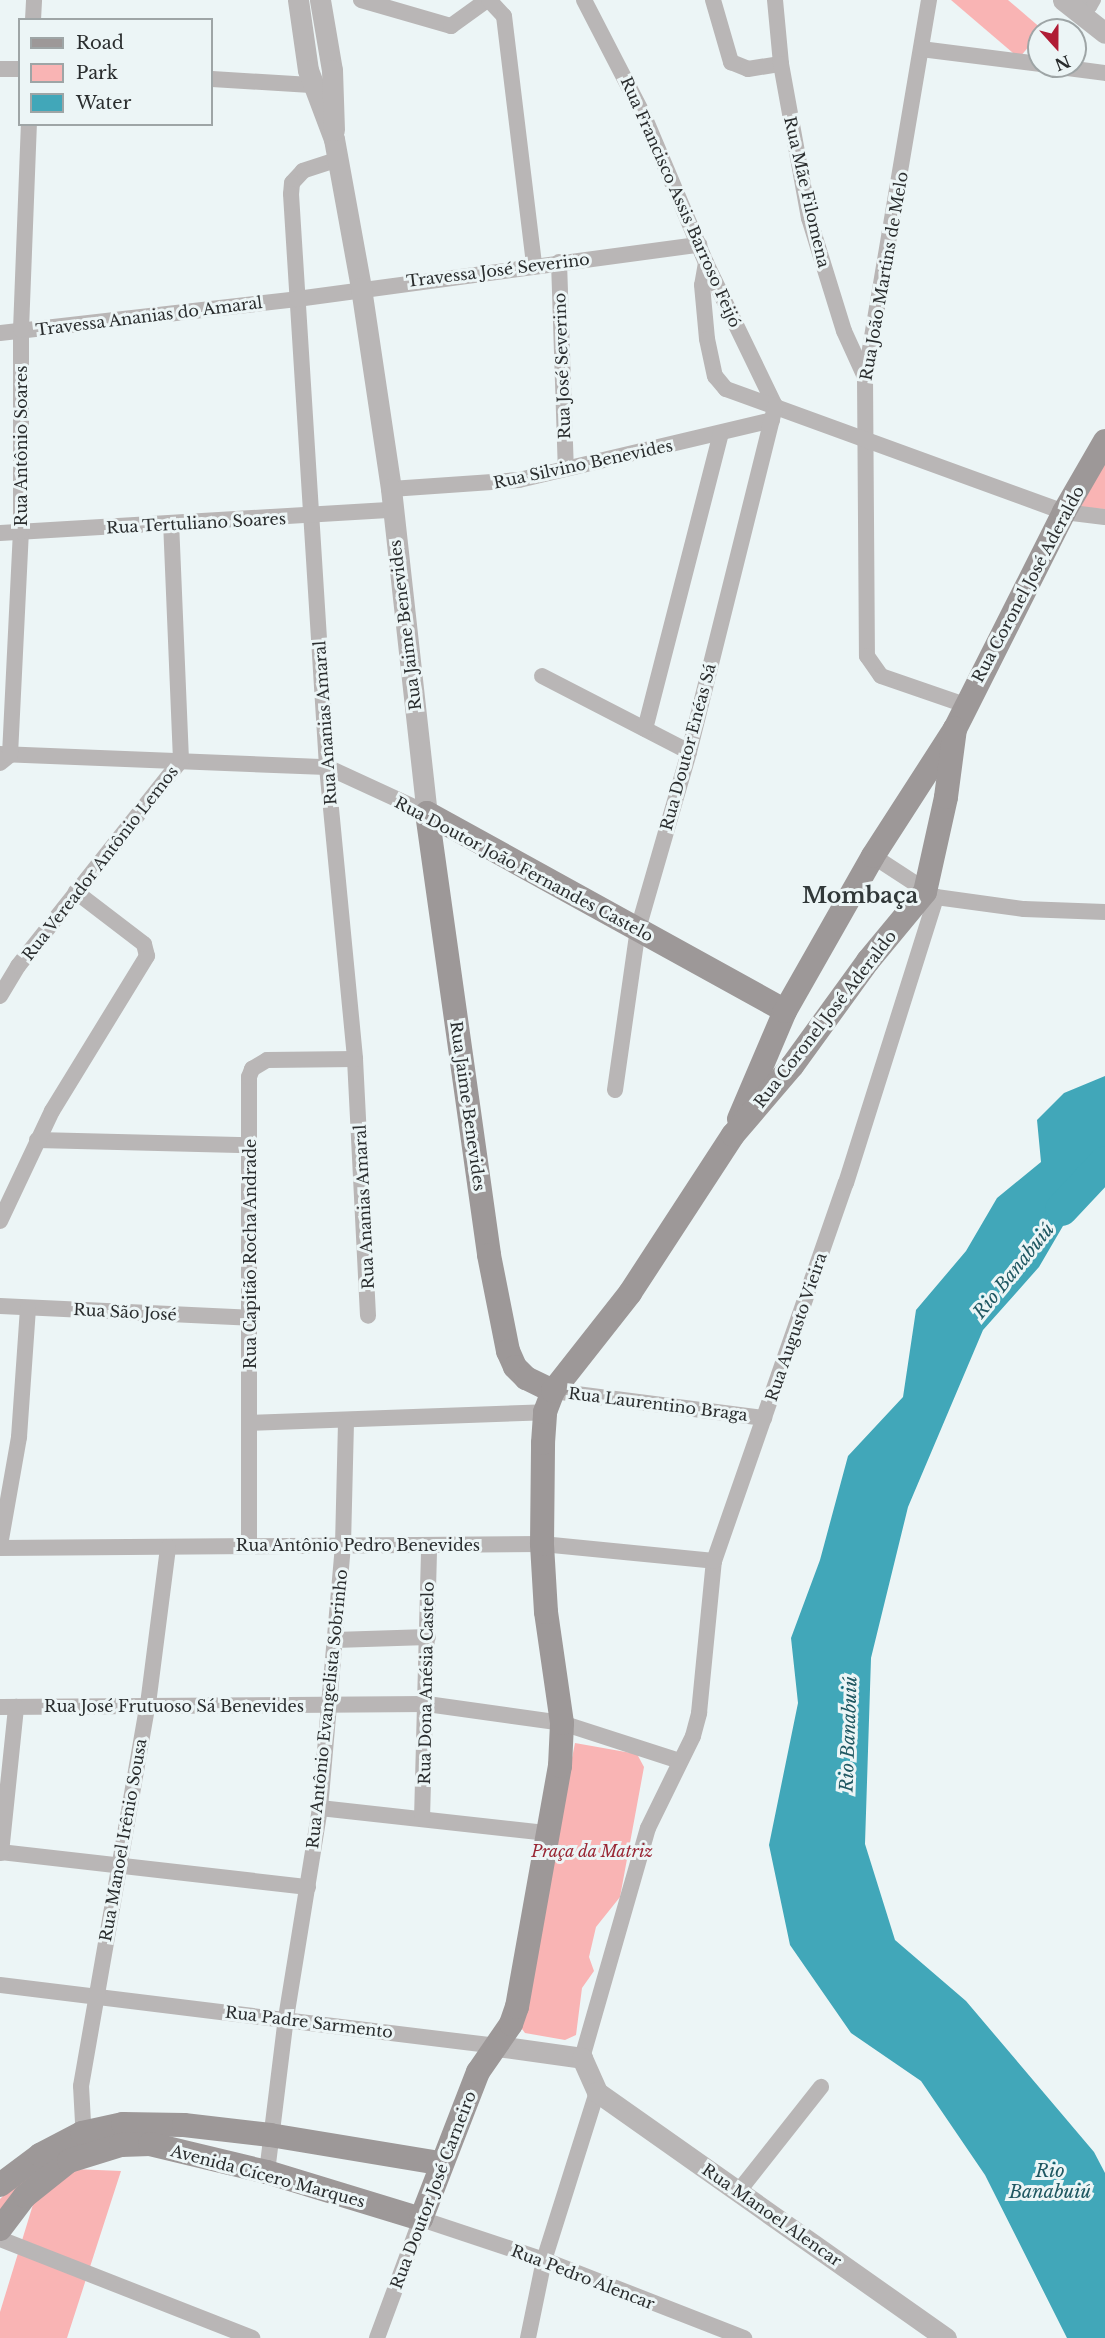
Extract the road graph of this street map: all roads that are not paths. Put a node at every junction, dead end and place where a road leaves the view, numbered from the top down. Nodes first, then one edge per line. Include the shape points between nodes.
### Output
1 (34, 0) edge
2 (298, 0) edge
3 (320, 0) edge
4 (361, 0) edge
5 (488, 0) edge
6 (584, 0) edge
7 (713, 0) edge
8 (775, 0) edge
9 (929, 0) edge
10 (1063, 0) edge
11 (1081, 0) edge
12 (1095, 0) edge
13 (33, 18) edge
14 (1105, 33) edge
15 (921, 49) junction
16 (1027, 62) edge
17 (781, 64) junction
18 (0, 69) edge
19 (18, 69) edge
20 (1087, 71) edge
21 (1105, 73) edge
22 (213, 79) edge
23 (311, 85) junction
24 (30, 126) edge
25 (336, 149) junction
26 (699, 245) junction
27 (559, 262) junction
28 (706, 263) junction
29 (534, 265) junction
30 (361, 288) junction
31 (720, 290) junction
32 (297, 299) junction
33 (702, 302) junction
34 (21, 330) junction
35 (0, 333) edge
36 (865, 377) junction
37 (774, 413) junction
38 (721, 434) junction
39 (862, 441) junction
40 (1105, 441) edge
41 (566, 469) junction
42 (391, 489) junction
43 (392, 510) junction
44 (1064, 512) junction
45 (312, 516) junction
46 (1105, 517) edge
47 (171, 525) junction
48 (21, 532) junction
49 (0, 533) edge
50 (542, 676) dead end
51 (965, 705) junction
52 (645, 729) junction
53 (955, 729) junction
54 (689, 752) junction
55 (3, 757) edge
56 (181, 760) junction
57 (327, 767) junction
58 (427, 813) junction
59 (873, 856) junction
60 (76, 892) junction
61 (930, 895) junction
62 (1105, 912) edge
63 (638, 929) junction
64 (0, 996) edge
65 (785, 1011) junction
66 (356, 1059) junction
67 (615, 1090) dead end
68 (734, 1135) junction
69 (37, 1140) junction
70 (249, 1144) junction
71 (0, 1221) edge
72 (0, 1306) edge
73 (28, 1308) junction
74 (368, 1316) dead end
75 (250, 1318) junction
76 (549, 1402) junction
77 (764, 1418) junction
78 (250, 1422) junction
79 (346, 1422) junction
80 (542, 1544) junction
81 (249, 1545) junction
82 (343, 1545) junction
83 (0, 1546) edge
84 (429, 1546) junction
85 (168, 1547) junction
86 (714, 1561) junction
87 (428, 1637) junction
88 (334, 1640) junction
89 (148, 1704) junction
90 (428, 1704) junction
91 (329, 1706) junction
92 (8, 1707) edge
93 (562, 1724) junction
94 (680, 1761) junction
95 (320, 1808) junction
96 (422, 1819) junction
97 (548, 1833) junction
98 (0, 1852) edge
99 (117, 1867) junction
100 (308, 1887) junction
101 (0, 1985) edge
102 (96, 1996) junction
103 (286, 2018) junction
104 (497, 2046) junction
105 (582, 2058) junction
106 (821, 2087) dead end
107 (597, 2092) junction
108 (270, 2134) junction
109 (85, 2144) junction
110 (440, 2163) junction
111 (267, 2172) junction
112 (0, 2185) edge
113 (738, 2192) junction
114 (421, 2219) junction
115 (0, 2229) edge
116 (0, 2239) edge
117 (544, 2260) junction
118 (252, 2338) edge
119 (377, 2338) edge
120 (528, 2338) edge
121 (744, 2338) edge
122 (946, 2338) edge

1 - 13 street
2 - 23 street
3 - 25 street via 332,70
4 - 5 street via 451,26
5 - 29 street via 504,16
6 - 26 street, Rua Francisco Assis Barroso Feijó via 644,116
7 - 17 street via 731,62 748,69
8 - 17 street, Rua Mãe Filomena
9 - 15 street, Rua João Martins de Melo
10 - 14 street
11 - 12 street via 1091,7
15 - 16 street
15 - 36 street, Rua João Martins de Melo
17 - 36 street, Rua Mãe Filomena via 810,218 844,331
18 - 19 street
20 - 21 street
22 - 23 street
23 - 25 street
24 - 34 street, Rua Antônio Soares
25 - 30 street, Rua Jaime Benevides
25 - 32 street, Rua Ananias Amaral via 292,183
26 - 27 street, Travessa José Severino
26 - 28 street, Rua Francisco Assis Barroso Feijó
27 - 29 street, Travessa José Severino
27 - 41 street, Rua José Severino
28 - 31 street, Rua Francisco Assis Barroso Feijó
28 - 33 street
29 - 30 street, Travessa José Severino
30 - 32 street, Travessa José Severino
30 - 42 street, Rua Jaime Benevides
31 - 33 street
31 - 37 street, Rua Francisco Assis Barroso Feijó
32 - 34 street, Travessa Ananias do Amaral
32 - 45 street, Rua Ananias Amaral
33 - 37 street via 711,366 719,384
34 - 35 street, Travessa Ananias do Amaral
34 - 48 street, Rua Antônio Soares
36 - 39 street, Rua João Martins de Melo
37 - 38 street, Rua Silvino Benevides
37 - 39 street
37 - 54 street, Rua Doutor Enéas Sá
38 - 41 street, Rua Silvino Benevides
38 - 52 street
39 - 44 street
39 - 51 street, Rua João Martins de Melo via 870,665 881,676
40 - 44 main road, Rua Coronel José Aderaldo
41 - 42 street, Rua Silvino Benevides via 480,485
42 - 43 street, Rua Jaime Benevides
43 - 45 street, Rua Tertuliano Soares
43 - 58 street, Rua Jaime Benevides
44 - 46 street
44 - 51 main road, Rua Coronel José Aderaldo
45 - 47 street, Rua Tertuliano Soares
45 - 57 street, Rua Ananias Amaral
47 - 48 street, Rua Tertuliano Soares
47 - 56 street
48 - 49 street, Rua Tertuliano Soares
48 - 55 street, Rua Antônio Soares
50 - 52 street
51 - 53 main road, Rua Coronel José Aderaldo
52 - 54 street
53 - 59 main road, Rua Coronel José Aderaldo
53 - 61 main road, Rua Coronel José Aderaldo
54 - 63 street, Rua Doutor Enéas Sá
55 - 56 street, Rua Doutor João Fernandes Castelo
56 - 57 street, Rua Doutor João Fernandes Castelo
56 - 60 street, Rua Vereador Antônio Lemos
57 - 58 street, Rua Doutor João Fernandes Castelo
57 - 66 street, Rua Ananias Amaral
58 - 63 main road, Rua Doutor João Fernandes Castelo
58 - 76 main road, Rua Jaime Benevides via 489,1255 508,1351 515,1367
59 - 61 street
59 - 65 main road, Rua Coronel José Aderaldo
60 - 64 street, Rua Vereador Antônio Lemos
60 - 69 street via 144,944 146,963
61 - 62 street via 1024,909
61 - 68 main road, Rua Coronel José Aderaldo
61 - 77 street, Rua Augusto Vieira via 846,1183
63 - 65 main road, Rua Doutor João Fernandes Castelo
63 - 67 street, Rua Doutor Enéas Sá
65 - 68 main road, Rua Coronel José Aderaldo via 764,1052
66 - 70 street, Rua Capitão Rocha Andrade via 267,1060 259,1064 249,1077
66 - 74 street, Rua Ananias Amaral
68 - 76 main road, Rua Coronel José Aderaldo via 630,1293
69 - 70 street
69 - 71 street
70 - 75 street, Rua Capitão Rocha Andrade
72 - 73 street, Rua São José
73 - 75 street, Rua São José
73 - 83 street via 20,1437
75 - 78 street, Rua Capitão Rocha Andrade
76 - 77 street, Rua Laurentino Braga
76 - 79 street
76 - 80 main road
77 - 86 street, Rua Augusto Vieira
78 - 79 street
78 - 81 street, Rua Capitão Rocha Andrade
79 - 82 street, Rua Antônio Evangelista Sobrinho
80 - 84 street, Rua Antônio Pedro Benevides
80 - 86 street, Rua Antônio Pedro Benevides
80 - 93 main road via 546,1612
81 - 82 street, Rua Antônio Pedro Benevides
81 - 85 street, Rua Antônio Pedro Benevides
82 - 84 street, Rua Antônio Pedro Benevides
82 - 88 street, Rua Antônio Evangelista Sobrinho
83 - 85 street, Rua Antônio Pedro Benevides
84 - 87 street, Rua Dona Anésia Castelo
85 - 89 street, Rua Manoel Irênio Sousa
86 - 94 street, Rua Augusto Vieira via 699,1713
87 - 88 street
87 - 90 street, Rua Dona Anésia Castelo
88 - 91 street, Rua Antônio Evangelista Sobrinho
89 - 91 street, Rua José Frutuoso Sá Benevides
89 - 92 street, Rua José Frutuoso Sá Benevides
89 - 99 street, Rua Manoel Irênio Sousa
90 - 91 street, Rua José Frutuoso Sá Benevides
90 - 93 street, Rua José Frutuoso Sá Benevides
90 - 96 street, Rua Dona Anésia Castelo
91 - 95 street, Rua Antônio Evangelista Sobrinho
92 - 98 street
93 - 94 street, Rua José Frutuoso Sá Benevides
93 - 97 main road
94 - 105 street, Rua Augusto Vieira via 648,1828
95 - 96 street
95 - 100 street, Rua Antônio Evangelista Sobrinho
96 - 97 street
97 - 104 main road via 517,2007
98 - 99 street
99 - 100 street
99 - 102 street, Rua Manoel Irênio Sousa
100 - 103 street, Rua Antônio Evangelista Sobrinho
101 - 102 street, Rua Padre Sarmento
102 - 103 street, Rua Padre Sarmento
102 - 109 street, Rua Manoel Irênio Sousa via 81,2086
103 - 104 street, Rua Padre Sarmento
103 - 108 street, Rua Antônio Evangelista Sobrinho
104 - 105 street, Rua Padre Sarmento
104 - 110 main road, Rua Doutor José Carneiro via 478,2072
105 - 107 street
106 - 113 street
107 - 113 street, Rua Manoel Alencar
107 - 117 street
108 - 109 main road, Avenida Cícero Marques via 152,2123
108 - 110 main road, Avenida Cícero Marques
108 - 111 street, Rua Antônio Evangelista Sobrinho
109 - 111 main road, Avenida Cícero Marques via 150,2144
109 - 112 main road, Avenida Cícero Marques via 40,2155
109 - 115 main road, Avenida Cícero Marques via 25,2196
110 - 114 main road, Rua Doutor José Carneiro
111 - 114 main road, Avenida Cícero Marques
113 - 122 street, Rua Manoel Alencar
114 - 117 street, Rua Pedro Alencar
114 - 119 street, Rua Doutor José Carneiro
116 - 118 street
117 - 120 street
117 - 121 street, Rua Pedro Alencar

